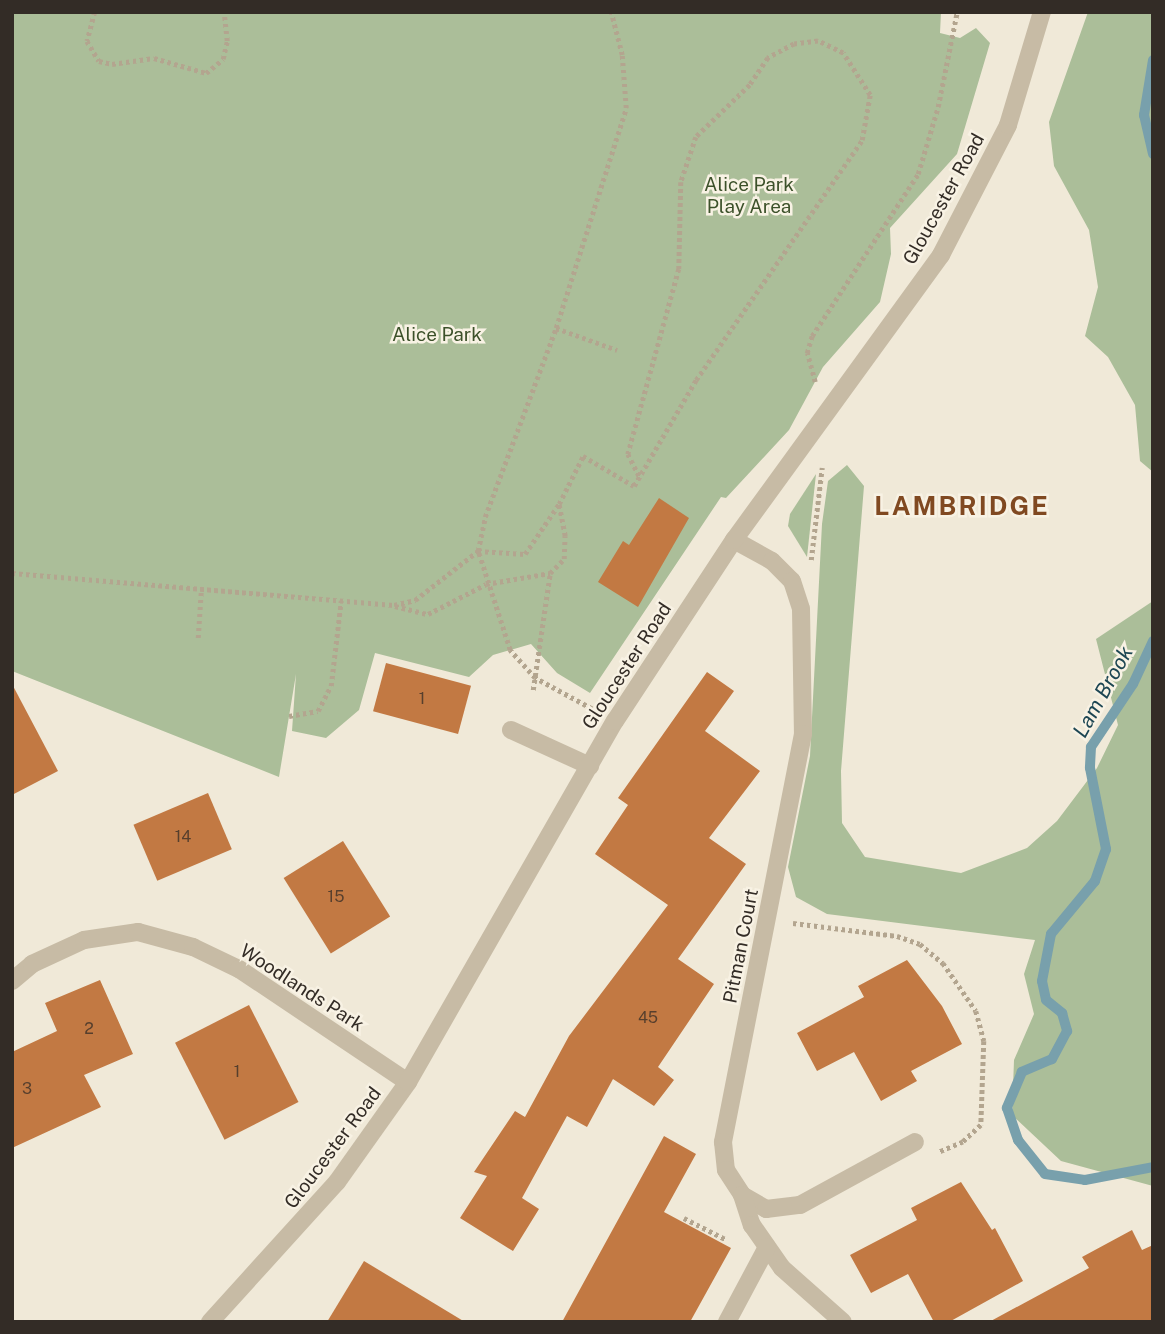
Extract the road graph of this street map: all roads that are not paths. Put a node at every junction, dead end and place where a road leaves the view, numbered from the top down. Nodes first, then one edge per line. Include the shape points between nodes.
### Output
1 (1042, 12) edge
2 (734, 540) junction
3 (511, 730) dead end
4 (590, 766) junction
5 (12, 981) edge
6 (408, 1082) junction
7 (915, 1142) dead end
8 (742, 1195) junction
9 (767, 1247) junction
10 (210, 1322) edge
11 (727, 1322) edge
12 (843, 1322) edge

1 - 2 street, Gloucester Road via 1008,125 941,255
2 - 4 street, Gloucester Road
2 - 8 street, Pitman Court via 772,561 792,580 801,609 803,734 723,1142 726,1170
3 - 4 street
4 - 6 street, Gloucester Road
5 - 6 street, Woodlands Park via 32,964 84,940 138,932 192,947 239,969
6 - 10 street, Gloucester Road via 337,1182
7 - 8 street via 800,1205 766,1209
8 - 9 street, Pitman Court via 752,1225
9 - 11 street
9 - 12 street, Pitman Court via 782,1268

